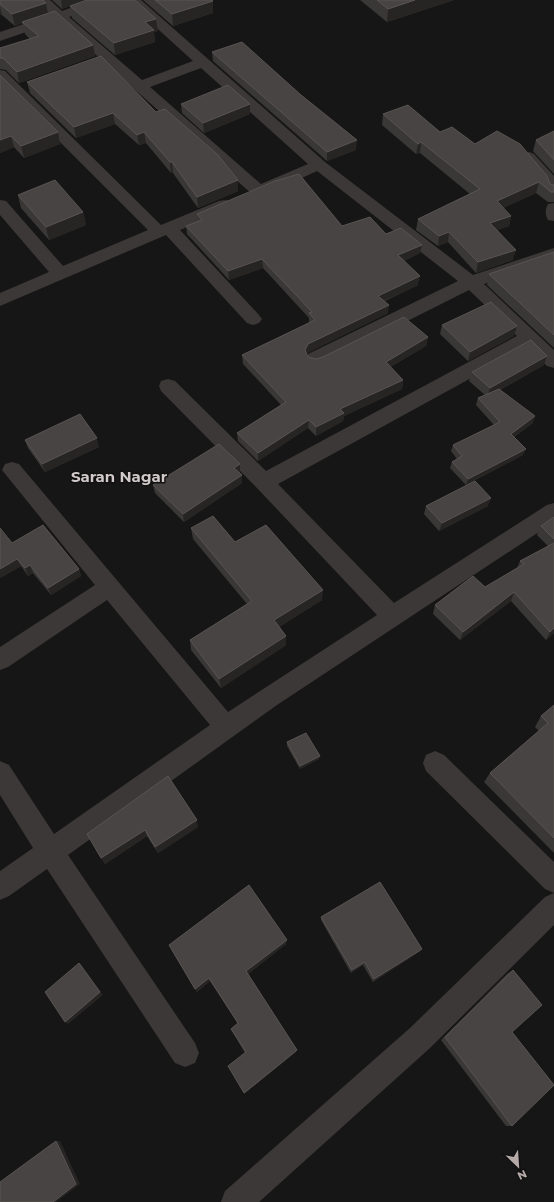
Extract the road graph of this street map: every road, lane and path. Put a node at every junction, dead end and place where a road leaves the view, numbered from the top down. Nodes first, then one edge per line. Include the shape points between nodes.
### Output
1 (42, 0) edge
2 (105, 0) edge
3 (133, 0) edge
4 (59, 16) junction
5 (0, 37) edge
6 (108, 58) junction
7 (203, 62) junction
8 (94, 63) edge
9 (0, 74) edge
10 (139, 86) junction
11 (527, 155) edge
12 (318, 165) junction
13 (554, 190) edge
14 (247, 196) junction
15 (0, 205) edge
16 (554, 208) edge
17 (554, 216) edge
18 (164, 230) junction
19 (554, 254) edge
20 (61, 274) junction
21 (471, 282) junction
22 (0, 300) edge
23 (253, 319) dead end
24 (529, 338) junction
25 (315, 359) edge
26 (554, 361) edge
27 (168, 386) dead end
28 (12, 470) dead end
29 (264, 482) junction
30 (554, 511) edge
31 (109, 587) junction
32 (392, 616) junction
33 (0, 660) edge
34 (226, 727) junction
35 (435, 763) dead end
36 (0, 773) edge
37 (50, 852) junction
38 (554, 880) edge
39 (0, 887) edge
40 (554, 906) edge
41 (186, 1053) dead end
42 (236, 1202) edge

1 - 4 street
2 - 4 street
3 - 7 street
4 - 5 street
4 - 6 street
6 - 8 street
6 - 10 street
7 - 10 street
7 - 12 street
9 - 18 street via 24,88
10 - 14 street
11 - 13 street via 553,185
12 - 14 street
12 - 21 street
14 - 18 street
15 - 20 street
16 - 17 street
18 - 20 street
18 - 23 street
19 - 21 street
20 - 22 street
21 - 24 street
21 - 25 street
24 - 26 street
24 - 29 street
27 - 29 street
28 - 31 street
29 - 32 street
30 - 32 street
31 - 33 street
31 - 34 street
32 - 34 street
34 - 37 street
35 - 38 street
36 - 37 street
37 - 39 street
37 - 41 street
40 - 42 street via 420,1038

